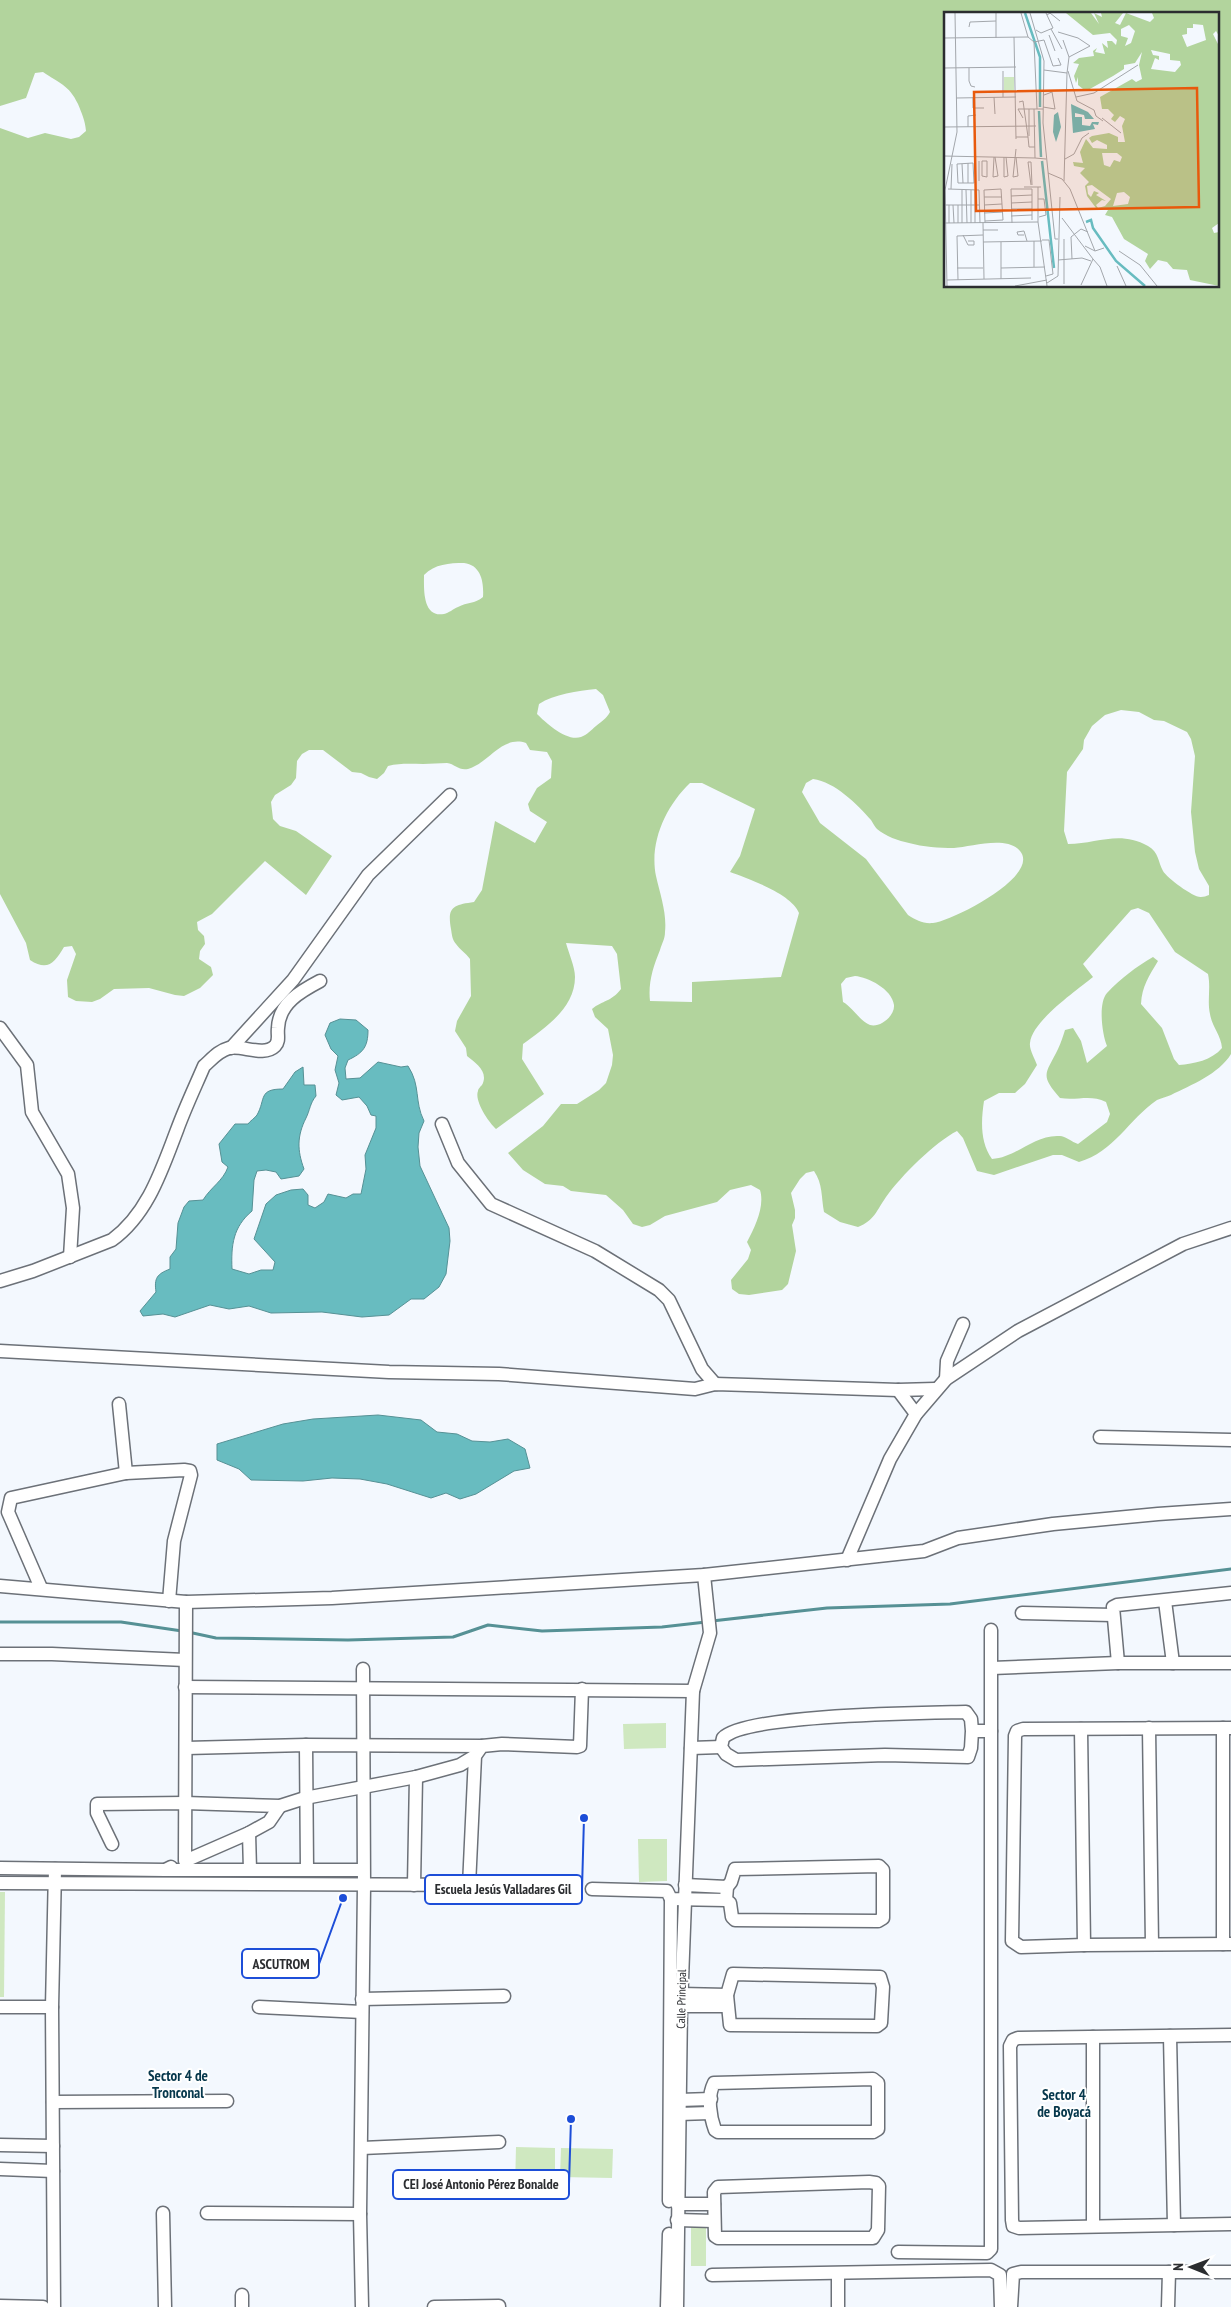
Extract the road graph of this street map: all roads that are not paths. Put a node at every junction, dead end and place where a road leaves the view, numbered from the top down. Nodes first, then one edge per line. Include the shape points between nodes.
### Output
1 (450, 795) dead end
2 (320, 981) dead end
3 (0, 1028) edge
4 (231, 1048) junction
5 (442, 1124) dead end
6 (1231, 1228) edge
7 (70, 1257) junction
8 (0, 1281) edge
9 (963, 1324) dead end
10 (0, 1351) edge
11 (946, 1379) junction
12 (715, 1384) junction
13 (898, 1390) junction
14 (935, 1390) junction
15 (119, 1404) dead end
16 (916, 1414) junction
17 (1100, 1437) dead end
18 (1231, 1440) edge
19 (126, 1473) junction
20 (6, 1496) edge
21 (1231, 1510) edge
22 (847, 1560) junction
23 (704, 1575) junction
24 (0, 1586) edge
25 (41, 1588) junction
26 (1231, 1594) edge
27 (169, 1601) junction
28 (1165, 1601) junction
29 (186, 1606) junction
30 (1022, 1613) dead end
31 (1113, 1615) junction
32 (992, 1630) dead end
33 (0, 1654) edge
34 (186, 1656) junction
35 (1231, 1663) edge
36 (1118, 1664) junction
37 (1173, 1664) junction
38 (992, 1668) junction
39 (363, 1669) dead end
40 (185, 1686) junction
41 (364, 1689) junction
42 (582, 1689) junction
43 (693, 1691) junction
44 (1149, 1728) junction
45 (1227, 1728) edge
46 (1082, 1729) junction
47 (972, 1731) junction
48 (992, 1731) junction
49 (306, 1745) junction
50 (363, 1745) junction
51 (721, 1747) junction
52 (186, 1748) junction
53 (690, 1748) junction
54 (479, 1751) junction
55 (416, 1777) junction
56 (363, 1786) junction
57 (305, 1798) junction
58 (185, 1803) junction
59 (280, 1806) junction
60 (249, 1833) junction
61 (112, 1844) dead end
62 (184, 1861) junction
63 (0, 1868) edge
64 (54, 1869) junction
65 (165, 1870) junction
66 (250, 1870) junction
67 (306, 1870) junction
68 (363, 1870) junction
69 (0, 1883) edge
70 (55, 1884) junction
71 (414, 1885) junction
72 (492, 1885) dead end
73 (685, 1885) junction
74 (364, 1886) junction
75 (469, 1886) junction
76 (592, 1889) dead end
77 (726, 1894) junction
78 (678, 1899) junction
79 (1152, 1944) junction
80 (1227, 1944) edge
81 (1084, 1945) junction
82 (504, 1996) dead end
83 (362, 1999) junction
84 (681, 2000) junction
85 (727, 2001) junction
86 (0, 2007) edge
87 (52, 2007) junction
88 (258, 2007) dead end
89 (362, 2012) junction
90 (1231, 2035) edge
91 (1170, 2036) junction
92 (1093, 2037) junction
93 (711, 2099) junction
94 (679, 2100) junction
95 (53, 2102) junction
96 (227, 2102) dead end
97 (710, 2113) junction
98 (679, 2114) junction
99 (499, 2142) dead end
100 (0, 2145) edge
101 (54, 2146) junction
102 (362, 2148) junction
103 (0, 2169) edge
104 (53, 2171) junction
105 (677, 2204) junction
106 (714, 2204) junction
107 (163, 2213) dead end
108 (207, 2213) dead end
109 (360, 2214) junction
110 (677, 2220) junction
111 (714, 2221) junction
112 (1231, 2224) edge
113 (1174, 2225) junction
114 (1093, 2226) junction
115 (898, 2252) dead end
116 (1169, 2272) junction
117 (1231, 2272) edge
118 (838, 2274) junction
119 (712, 2275) dead end
120 (0, 2306) edge
121 (498, 2306) edge
122 (43, 2307) edge
123 (54, 2307) edge
124 (165, 2307) edge
125 (362, 2307) edge
126 (434, 2307) edge
127 (667, 2307) edge
128 (677, 2307) edge
129 (838, 2307) edge
130 (1001, 2307) edge
131 (1011, 2307) edge
132 (1168, 2307) edge

1 - 4 street via 368,876 293,980
2 - 4 street via 296,994 286,1005 277,1026 278,1040 274,1047 266,1050
3 - 7 street via 27,1065 32,1112 68,1174 73,1208
4 - 7 street via 218,1053 204,1066 159,1178 138,1212 112,1240
5 - 12 street via 458,1164 491,1204 595,1251 659,1290 669,1300 702,1369
6 - 11 street via 1183,1244 1018,1331
7 - 8 street
9 - 11 street via 947,1361
10 - 12 street via 389,1372 499,1374 695,1389
11 - 14 street
12 - 13 street
13 - 14 street
13 - 16 street
14 - 16 street
15 - 19 street
16 - 22 street via 890,1459
17 - 18 street
19 - 20 street
19 - 27 street via 190,1471 174,1541
20 - 25 street via 8,1512
21 - 22 street via 1052,1524 958,1538 924,1551
22 - 23 street
23 - 29 street
23 - 43 street, Calle Principal via 710,1634
24 - 25 street
25 - 27 street
26 - 28 street
27 - 29 street
28 - 31 street via 1117,1605 1113,1607
28 - 37 street
29 - 34 street
30 - 31 street
31 - 36 street
32 - 38 street
33 - 34 street
34 - 40 street
35 - 37 street
36 - 37 street
36 - 38 street
38 - 48 street
39 - 41 street
40 - 41 street
40 - 52 street
41 - 42 street
41 - 50 street
42 - 43 street
42 - 54 street via 580,1746 502,1744
43 - 53 street, Calle Principal
44 - 45 street
44 - 46 street
44 - 79 street
45 - 80 street
46 - 81 street
46 - 81 street via 1023,1729 1015,1736 1012,1941 1021,1947
47 - 48 street
47 - 51 street via 971,1719 966,1712 828,1718 781,1721 734,1731 723,1738
47 - 51 street via 968,1756 736,1760
48 - 115 street via 991,2249 987,2253
49 - 50 street
49 - 52 street
49 - 57 street
50 - 54 street
50 - 56 street
51 - 53 street
52 - 58 street
53 - 73 street, Calle Principal
54 - 55 street via 460,1765
54 - 75 street
55 - 56 street
55 - 71 street
56 - 57 street
56 - 68 street
57 - 59 street
57 - 67 street
58 - 59 street
58 - 61 street via 97,1804 96,1813
58 - 62 street
59 - 60 street via 268,1822
60 - 62 street
60 - 66 street
62 - 65 street
63 - 64 street
64 - 65 street
64 - 70 street
65 - 66 street
66 - 67 street
67 - 68 street
68 - 74 street
69 - 70 street
70 - 74 street
70 - 87 street
71 - 74 street
71 - 75 street
72 - 75 street
73 - 77 street
73 - 78 street, Calle Principal
74 - 83 street
76 - 78 street via 667,1891
77 - 77 street via 735,1920 883,1918 883,1870 879,1866 735,1869
77 - 78 street
78 - 84 street, Calle Principal
78 - 127 street
79 - 80 street
79 - 81 street
82 - 83 street
83 - 89 street
84 - 85 street
84 - 94 street, Calle Principal
85 - 85 street via 730,2025 877,2026 883,2012 883,1987 880,1977 873,1976 734,1974
86 - 87 street
87 - 95 street
88 - 89 street
89 - 102 street
90 - 91 street
91 - 92 street
91 - 113 street
92 - 114 street
92 - 114 street via 1018,2038 1010,2046 1014,2226
93 - 94 street
93 - 97 street
93 - 97 street via 714,2083 873,2079 878,2083 878,2129 873,2132 718,2132
94 - 98 street, Calle Principal
95 - 96 street
95 - 101 street
97 - 98 street
98 - 105 street, Calle Principal
99 - 102 street
100 - 101 street
101 - 104 street
102 - 109 street
103 - 104 street
104 - 123 street
105 - 106 street
105 - 110 street, Calle Principal
106 - 111 street
106 - 111 street via 714,2192 718,2188 869,2182 879,2186 878,2230 873,2238 718,2238 714,2232
107 - 124 street
108 - 109 street
109 - 125 street
110 - 111 street
110 - 128 street, Calle Principal
112 - 113 street
113 - 114 street
116 - 117 street
116 - 131 street via 1013,2274
116 - 132 street
118 - 119 street
118 - 129 street
118 - 130 street via 991,2270 1000,2275
120 - 122 street
121 - 126 street

